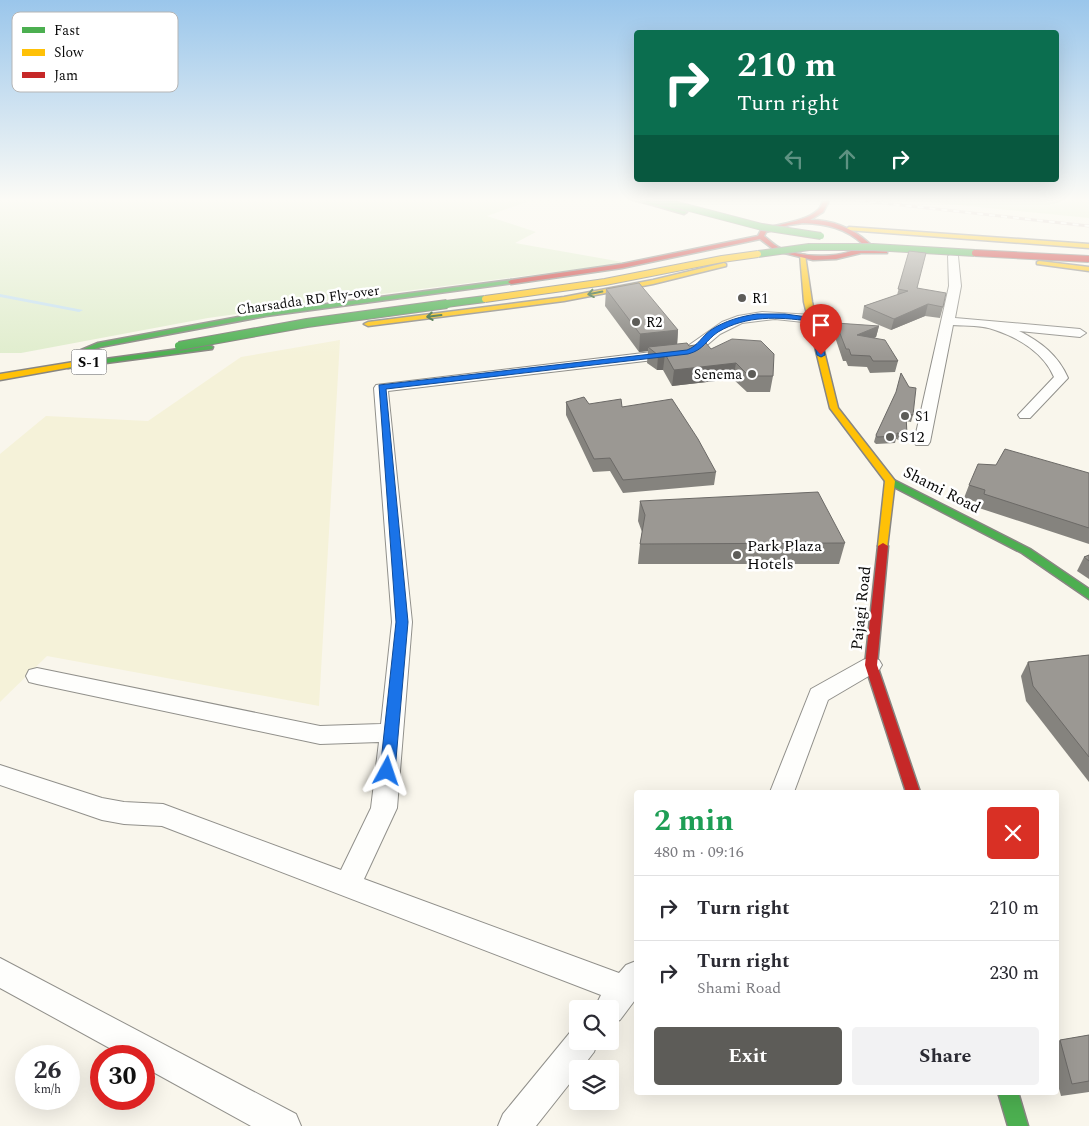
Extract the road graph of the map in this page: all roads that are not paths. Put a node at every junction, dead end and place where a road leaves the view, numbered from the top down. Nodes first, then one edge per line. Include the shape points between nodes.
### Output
1 (690, 252) edge
2 (722, 252) edge
3 (789, 252) edge
4 (858, 252) edge
5 (870, 252) edge
6 (970, 252) edge
7 (973, 252) edge
8 (800, 255) junction
9 (953, 256) junction
10 (981, 258) junction
11 (1089, 258) edge
12 (1089, 268) edge
13 (813, 319) junction
14 (948, 321) junction
15 (998, 326) junction
16 (1080, 333) dead end
17 (65, 362) junction
18 (0, 370) edge
19 (13, 376) junction
20 (0, 377) edge
21 (1025, 415) dead end
22 (922, 442) dead end
23 (890, 481) junction
24 (1089, 595) edge
25 (871, 665) junction
26 (37, 676) dead end
27 (391, 733) junction
28 (0, 775) edge
29 (783, 790) edge
30 (911, 790) edge
31 (348, 885) junction
32 (0, 972) edge
33 (623, 991) edge
34 (576, 1050) edge
35 (1009, 1095) edge
36 (284, 1126) edge
37 (515, 1126) edge
38 (1018, 1126) edge

1 - 17 main road via 588,272 222,321 98,345
2 - 17 main road, Charsadda RD Fly-over / S-1 via 581,277 263,320 177,342
3 - 8 main road
4 - 8 main road via 845,256
5 - 9 main road
6 - 10 main road
7 - 11 main road, bridge
8 - 13 main road, Shami Road
8 -> 17 main road via 720,266 564,299 276,336 140,358
9 - 10 main road
9 - 14 street via 955,286
10 - 12 main road
13 - 23 main road, Shami Road via 834,408
13 - 27 street via 785,316 746,318 713,332 697,349 688,352 382,386 402,622
14 - 15 street
14 - 22 street
15 - 16 street
15 - 21 street via 1042,350 1058,367 1061,378
17 - 18 main road, S-1
17 - 19 main road, S-1
18 - 19 main road
19 - 20 main road, S-1
23 - 24 main road, Shami Road via 1026,551
23 - 25 main road, Pajagi Road
25 - 29 street via 819,695
25 - 30 main road, Pajagi Road
26 - 27 street via 320,735
27 - 31 street via 384,808
28 - 31 street via 102,809 163,815
31 - 33 street
32 - 36 street
34 - 37 street
35 - 38 main road

